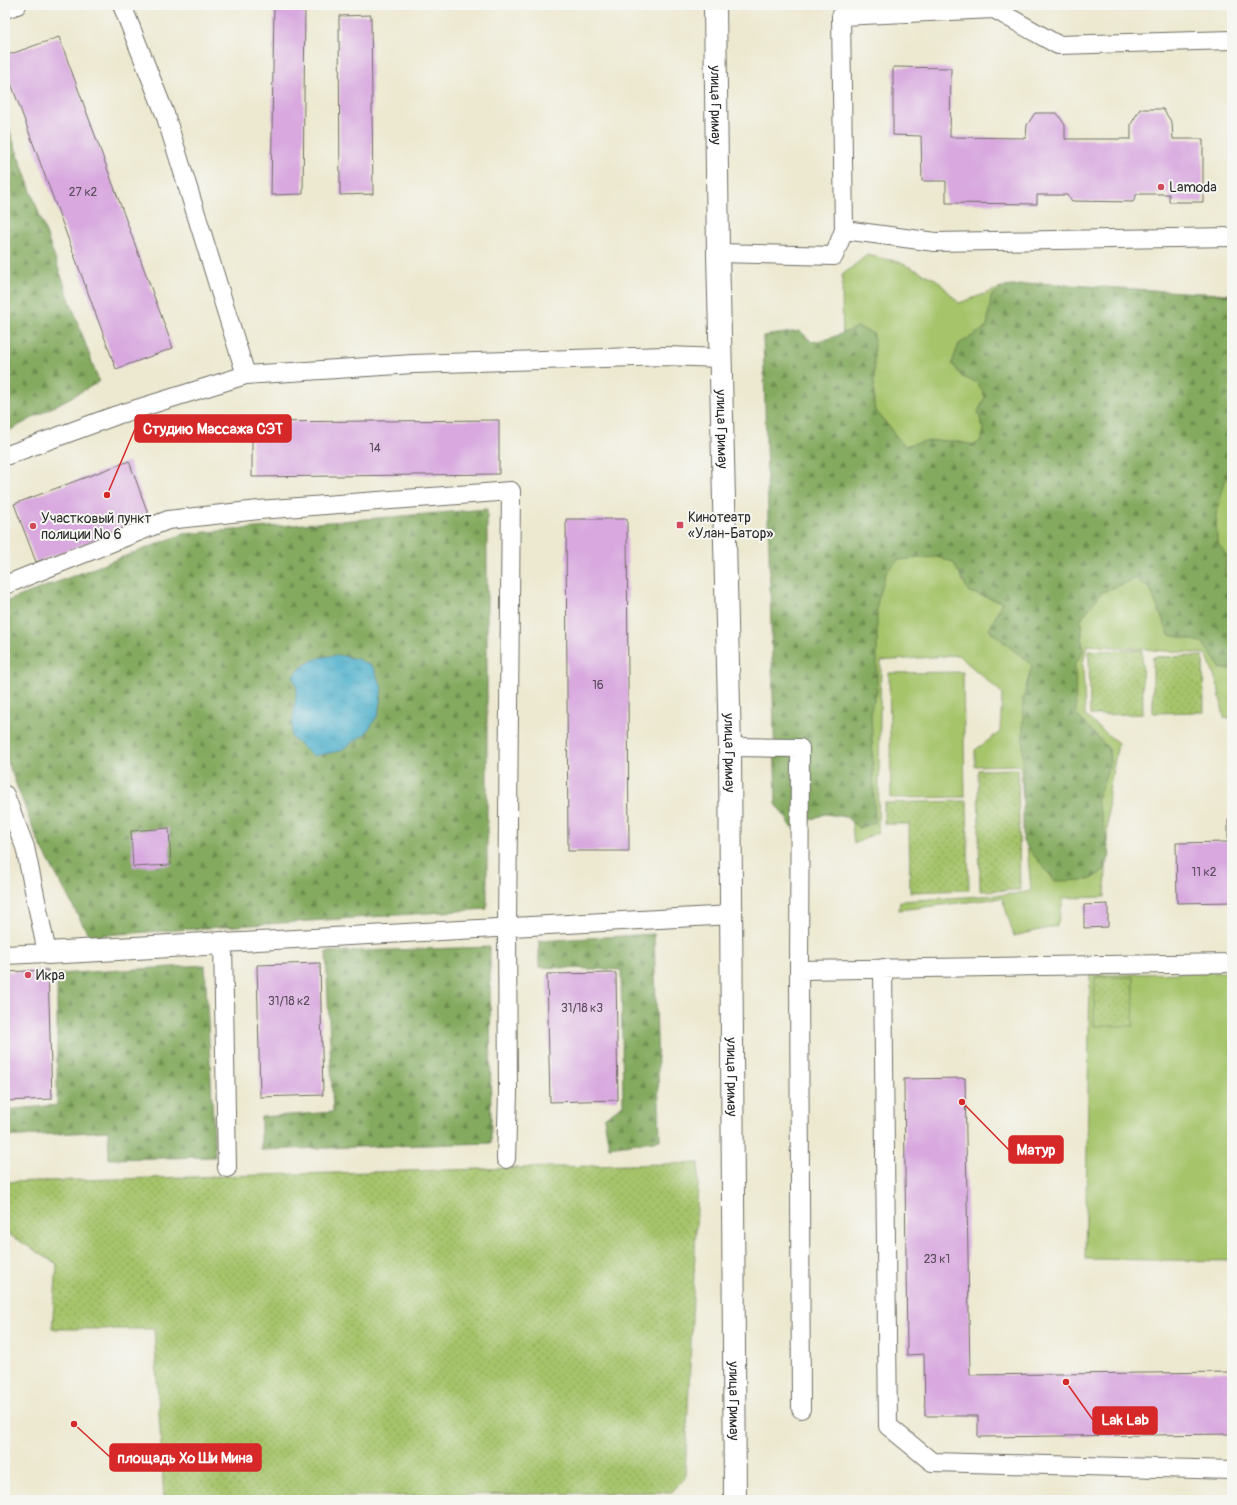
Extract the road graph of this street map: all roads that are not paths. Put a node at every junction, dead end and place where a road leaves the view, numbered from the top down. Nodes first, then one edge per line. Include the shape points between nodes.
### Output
1 (17, 5) edge
2 (122, 5) edge
3 (715, 5) edge
4 (996, 7) edge
5 (5, 9) edge
6 (841, 10) edge
7 (1232, 40) edge
8 (844, 230) junction
9 (1232, 237) edge
10 (718, 253) junction
11 (721, 358) junction
12 (246, 375) junction
13 (5, 456) edge
14 (5, 586) edge
15 (730, 747) junction
16 (5, 795) edge
17 (732, 915) junction
18 (507, 927) junction
19 (223, 943) junction
20 (47, 953) junction
21 (5, 955) edge
22 (1232, 963) edge
23 (883, 968) junction
24 (799, 970) junction
25 (506, 1160) dead end
26 (227, 1168) dead end
27 (801, 1409) dead end
28 (1232, 1470) edge
29 (735, 1500) edge

1 - 5 lane
2 - 12 lane via 165,114
3 - 10 street, улица Гримау
4 - 6 lane
4 - 7 lane via 1058,45
6 - 8 lane
8 - 9 lane via 935,242
8 - 10 lane via 834,256
10 - 11 street, улица Гримау
11 - 12 lane via 666,356 413,364
11 - 15 street, улица Гримау
12 - 13 lane via 117,415
14 - 18 lane via 168,520 259,510 510,491
15 - 17 street, улица Гримау
15 - 24 lane via 800,748
16 - 20 lane via 25,847
17 - 18 lane
17 - 29 street, улица Гримау
18 - 19 lane
18 - 25 lane
19 - 20 street
19 - 26 lane
20 - 21 lane
22 - 23 lane
23 - 24 lane
23 - 28 lane via 888,1426 932,1462
24 - 27 lane

